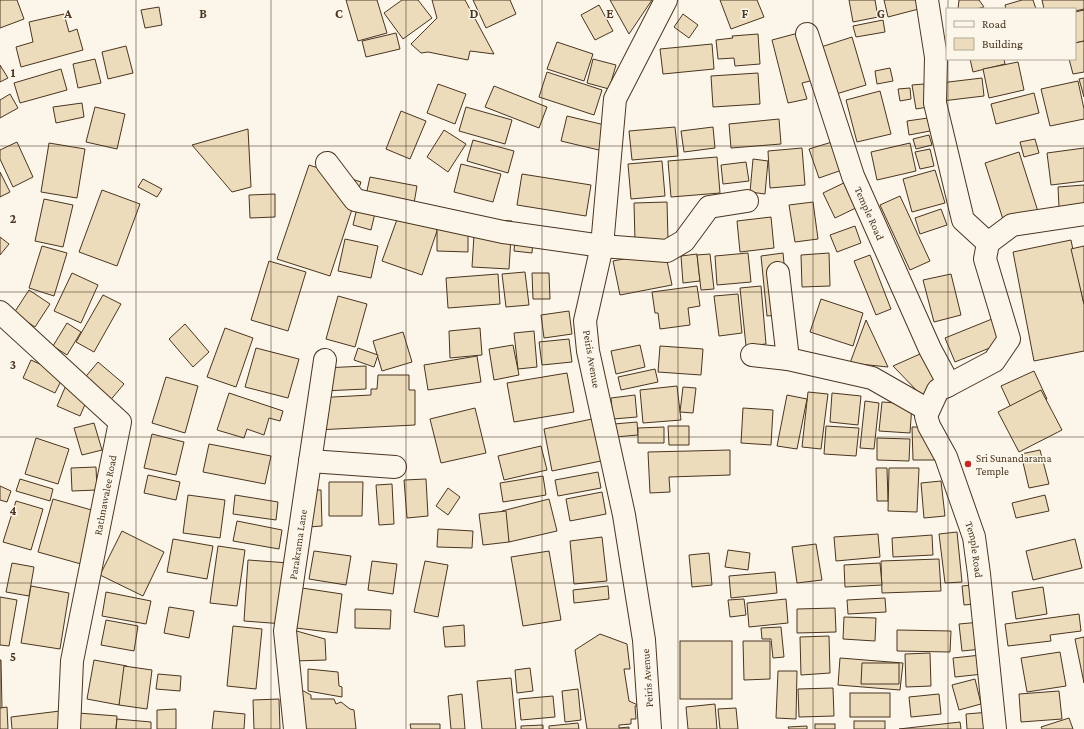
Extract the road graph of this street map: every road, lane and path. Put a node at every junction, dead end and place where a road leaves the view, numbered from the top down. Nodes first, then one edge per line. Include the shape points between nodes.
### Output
1 (666, 0) edge
2 (927, 0) edge
3 (807, 34) dead end
4 (327, 163) dead end
5 (747, 201) dead end
6 (1084, 214) edge
7 (988, 243) junction
8 (602, 246) junction
9 (778, 273) dead end
10 (0, 312) edge
11 (752, 355) dead end
12 (788, 359) junction
13 (325, 360) dead end
14 (947, 386) junction
15 (928, 410) junction
16 (310, 461) junction
17 (395, 467) dead end
18 (69, 729) edge
19 (295, 729) edge
20 (650, 729) edge
21 (995, 729) edge

1 - 8 street, Peiris Avenue via 615,99
2 - 7 street via 936,57 935,103 963,220
3 - 14 street, Temple Road via 853,176
4 - 8 street via 355,200 503,232
5 - 8 street via 709,207 684,241 667,250
6 - 7 street via 1012,225
7 - 14 street via 985,259 1009,339 994,361
8 - 20 street, Peiris Avenue via 585,320 588,351 624,515 644,640
9 - 12 street
10 - 18 street, Rathnawalee Road via 120,422 72,661
11 - 12 street
12 - 15 street via 872,378
13 - 16 street, Parakrama Lane
14 - 15 street via 938,390
15 - 21 street, Temple Road via 926,416 929,426 946,457 974,536
16 - 17 street
16 - 19 street, Parakrama Lane via 285,631

